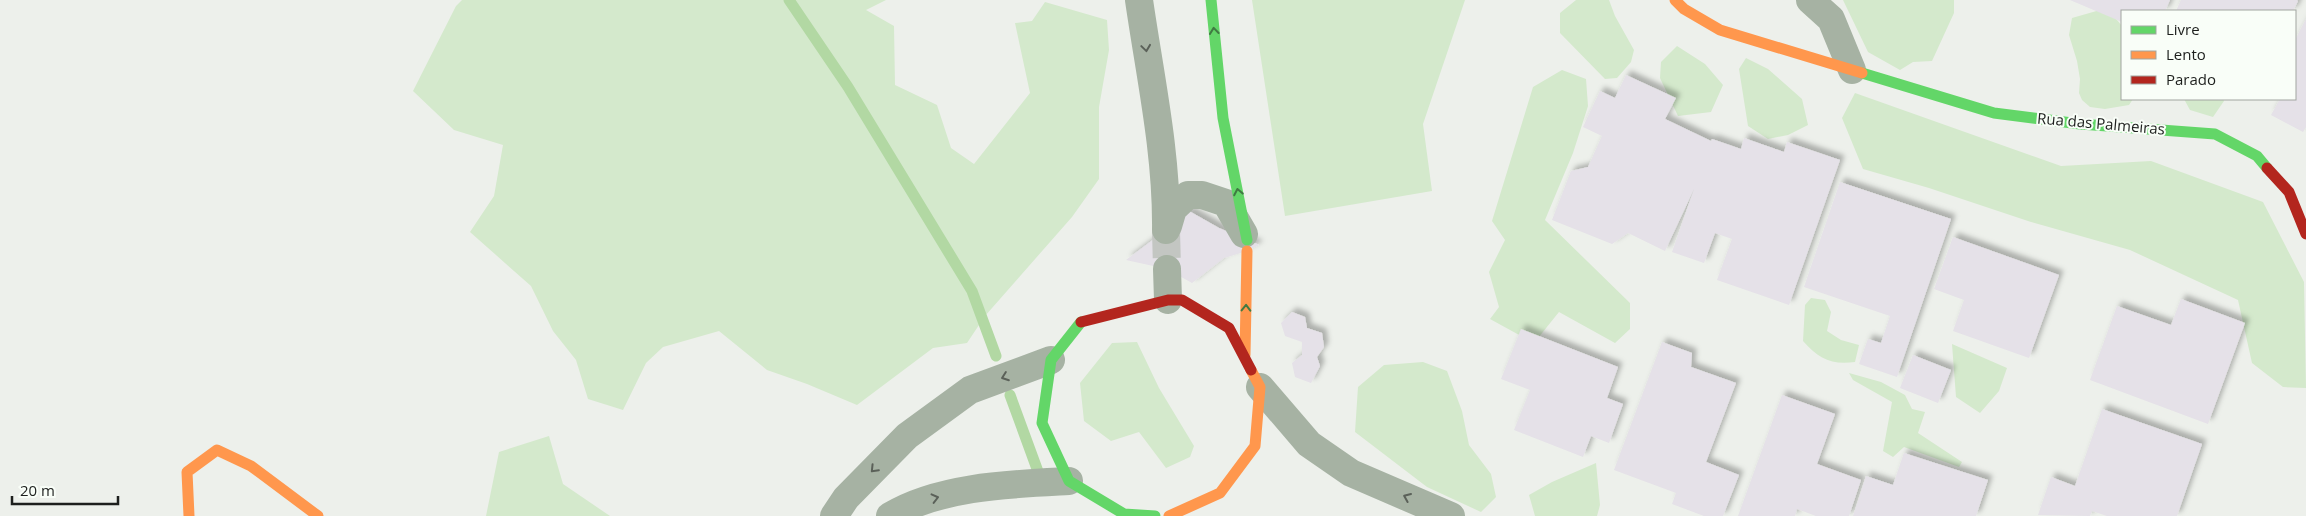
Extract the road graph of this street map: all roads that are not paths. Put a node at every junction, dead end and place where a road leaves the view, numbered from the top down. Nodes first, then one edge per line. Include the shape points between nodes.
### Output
1 (1139, 0) edge
2 (1211, 0) edge
3 (1675, 0) edge
4 (1810, 0) edge
5 (1852, 70) junction
6 (2306, 234) edge
7 (1247, 246) junction
8 (1167, 269) tunnel mouth
9 (1168, 300) junction
10 (1245, 357) junction
11 (1051, 360) junction
12 (1260, 387) junction
13 (1069, 481) junction
14 (190, 516) edge
15 (318, 516) edge
16 (834, 516) edge
17 (890, 516) edge
18 (1155, 516) edge
19 (1169, 516) edge
20 (1451, 516) edge

1 -> 7 street via 1162,154 1166,230 1173,209 1188,195 1202,195 1226,203
7 -> 2 street via 1224,118
3 - 5 street, Rua das Palmeiras via 1720,30
4 - 5 street via 1831,20
5 - 6 street, Rua das Palmeiras via 1994,113 2080,124 2215,134 2257,156 2289,192
10 -> 7 street
8 - 9 street
9 - 10 street via 1182,300 1229,328
9 - 11 street via 1082,320
10 - 12 street
11 - 13 street via 1042,424
11 -> 16 street via 970,390 907,436 846,498
12 - 19 street via 1255,446 1220,493
20 -> 12 street via 1351,473 1310,444
17 -> 13 street via 908,505 989,486
13 - 18 street via 1124,514
14 - 15 street via 187,472 216,450 251,466

